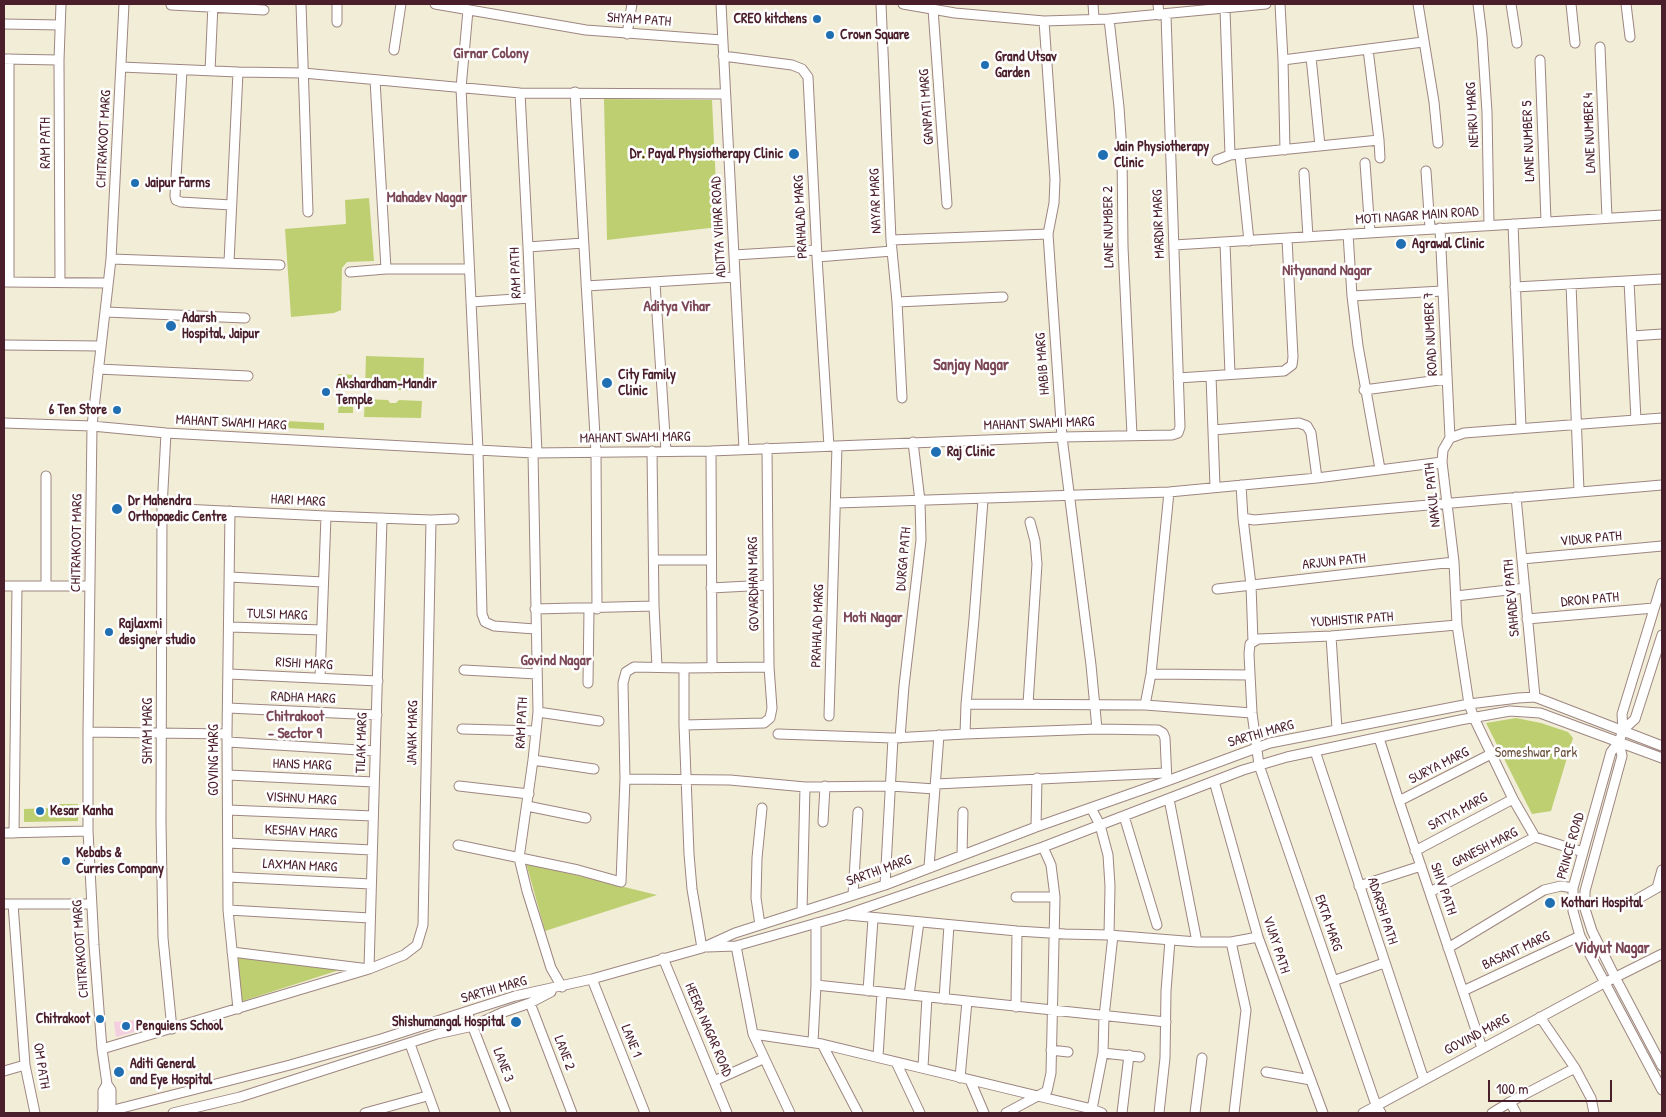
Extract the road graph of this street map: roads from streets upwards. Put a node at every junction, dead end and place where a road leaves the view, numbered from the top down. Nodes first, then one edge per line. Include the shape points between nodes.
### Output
1 (60, 4) edge
2 (124, 4) edge
3 (301, 4) edge
4 (337, 4) edge
5 (401, 4) edge
6 (436, 4) edge
7 (632, 4) edge
8 (721, 4) edge
9 (881, 4) edge
10 (902, 4) edge
11 (1093, 4) edge
12 (1158, 4) edge
13 (1266, 4) edge
14 (1280, 4) edge
15 (1418, 4) edge
16 (1478, 4) edge
17 (1511, 4) edge
18 (1571, 4) edge
19 (1626, 4) edge
20 (171, 5) dead end
21 (213, 6) edge
22 (1230, 7) edge
23 (949, 8) edge
24 (933, 9) junction
25 (264, 10) dead end
26 (468, 10) junction
27 (1162, 15) junction
28 (1110, 19) junction
29 (1094, 20) junction
30 (1044, 21) junction
31 (336, 22) dead end
32 (4, 24) edge
33 (60, 25) junction
34 (627, 34) junction
35 (1630, 36) dead end
36 (722, 40) junction
37 (1423, 42) junction
38 (1518, 43) dead end
39 (1575, 43) dead end
40 (1600, 47) dead end
41 (1368, 49) junction
42 (394, 50) dead end
43 (723, 56) junction
44 (1311, 57) junction
45 (6, 58) edge
46 (59, 60) junction
47 (1283, 60) junction
48 (1540, 60) dead end
49 (121, 67) junction
50 (182, 70) junction
51 (210, 71) junction
52 (238, 72) junction
53 (303, 72) junction
54 (375, 80) junction
55 (461, 88) junction
56 (575, 92) junction
57 (520, 93) junction
58 (725, 94) junction
59 (1378, 140) junction
60 (1438, 143) dead end
61 (1320, 146) junction
62 (1285, 150) junction
63 (1235, 155) junction
64 (1380, 158) dead end
65 (1217, 160) dead end
66 (1365, 163) dead end
67 (1426, 171) dead end
68 (1304, 173) dead end
69 (947, 204) dead end
70 (231, 205) junction
71 (308, 212) dead end
72 (1662, 215) edge
73 (1607, 218) junction
74 (1546, 221) junction
75 (1513, 224) junction
76 (1489, 225) junction
77 (1430, 228) junction
78 (1440, 228) junction
79 (1370, 232) junction
80 (1048, 234) junction
81 (1348, 234) junction
82 (1308, 237) junction
83 (1287, 239) junction
84 (891, 240) junction
85 (1249, 241) junction
86 (583, 243) junction
87 (1225, 243) junction
88 (1174, 245) junction
89 (528, 247) junction
90 (892, 251) junction
91 (817, 254) junction
92 (734, 255) junction
93 (111, 259) junction
94 (228, 262) junction
95 (280, 264) dead end
96 (386, 269) junction
97 (469, 269) junction
98 (350, 272) dead end
99 (735, 277) junction
100 (1662, 279) edge
101 (1629, 281) junction
102 (6, 282) edge
103 (60, 282) junction
104 (655, 283) junction
105 (108, 284) junction
106 (1571, 284) junction
107 (586, 286) junction
108 (1516, 287) junction
109 (1442, 291) junction
110 (1003, 296) dead end
111 (1352, 296) junction
112 (530, 298) junction
113 (471, 302) junction
114 (897, 302) junction
115 (106, 312) junction
116 (245, 318) dead end
117 (1662, 334) edge
118 (1632, 336) junction
119 (4, 345) edge
120 (101, 346) junction
121 (98, 369) junction
122 (1230, 374) junction
123 (248, 376) dead end
124 (1211, 376) junction
125 (1178, 378) junction
126 (1447, 379) junction
127 (1364, 390) junction
128 (902, 398) dead end
129 (1662, 418) edge
130 (1636, 420) junction
131 (4, 423) edge
132 (1577, 424) junction
133 (92, 426) junction
134 (1521, 428) junction
135 (1213, 430) junction
136 (166, 433) junction
137 (1178, 433) joint
138 (1132, 435) junction
139 (1062, 437) junction
140 (1450, 438) junction
141 (913, 442) junction
142 (833, 446) junction
143 (767, 448) junction
144 (744, 449) junction
145 (478, 450) junction
146 (666, 451) junction
147 (711, 451) junction
148 (652, 452) junction
149 (535, 453) junction
150 (596, 453) junction
151 (1442, 462) junction
152 (1380, 469) junction
153 (46, 476) dead end
154 (1316, 478) junction
155 (1241, 485) junction
156 (1662, 485) edge
157 (1215, 487) junction
158 (1579, 491) junction
159 (1169, 492) junction
160 (1070, 496) junction
161 (1516, 497) junction
162 (983, 500) junction
163 (920, 501) junction
164 (1448, 502) junction
165 (837, 503) junction
166 (162, 508) junction
167 (230, 511) junction
168 (326, 516) junction
169 (382, 518) junction
170 (1244, 518) junction
171 (454, 519) dead end
172 (432, 520) junction
173 (1030, 522) dead end
174 (1662, 546) edge
175 (1522, 559) junction
176 (654, 560) junction
177 (711, 560) junction
178 (1454, 562) junction
179 (230, 577) junction
180 (323, 582) junction
181 (1662, 583) edge
182 (1251, 585) junction
183 (4, 586) edge
184 (17, 586) junction
185 (46, 586) junction
186 (90, 586) junction
187 (768, 586) junction
188 (712, 588) junction
189 (1525, 588) junction
190 (1217, 589) dead end
191 (1456, 596) junction
192 (654, 606) junction
193 (1654, 608) junction
194 (593, 609) junction
195 (535, 610) junction
196 (1527, 619) junction
197 (1457, 625) junction
198 (230, 627) junction
199 (535, 629) junction
200 (322, 630) junction
201 (1662, 635) edge
202 (1331, 636) junction
203 (1252, 643) junction
204 (1658, 662) edge
205 (769, 667) junction
206 (657, 668) junction
207 (684, 668) junction
208 (712, 668) junction
209 (464, 670) dead end
210 (229, 674) junction
211 (537, 674) junction
212 (1151, 674) junction
213 (1250, 675) junction
214 (320, 678) junction
215 (378, 681) junction
216 (588, 683) dead end
217 (1535, 697) junction
218 (966, 704) junction
219 (1028, 704) junction
220 (1095, 704) junction
221 (1145, 704) junction
222 (1469, 704) junction
223 (228, 708) junction
224 (538, 712) junction
225 (1252, 712) junction
226 (377, 714) junction
227 (829, 716) dead end
228 (1474, 718) junction
229 (599, 721) dead end
230 (684, 725) junction
231 (462, 729) dead end
232 (1097, 729) junction
233 (1337, 729) junction
234 (536, 730) junction
235 (1623, 730) junction
236 (88, 732) junction
237 (162, 734) junction
238 (778, 734) dead end
239 (965, 734) junction
240 (939, 735) junction
241 (228, 738) junction
242 (1379, 738) junction
243 (895, 741) junction
244 (1619, 742) junction
245 (1662, 746) edge
246 (1256, 748) junction
247 (375, 751) junction
248 (1315, 751) junction
249 (1491, 754) junction
250 (14, 756) junction
251 (4, 757) edge
252 (1662, 758) edge
253 (533, 760) junction
254 (1259, 765) junction
255 (594, 770) dead end
256 (228, 776) junction
257 (1167, 777) junction
258 (1036, 778) junction
259 (625, 779) junction
260 (686, 779) junction
261 (374, 782) junction
262 (1214, 782) junction
263 (459, 786) dead end
264 (825, 786) junction
265 (890, 786) junction
266 (935, 786) junction
267 (805, 787) junction
268 (528, 794) junction
269 (1513, 798) junction
270 (1168, 799) junction
271 (1399, 802) junction
272 (527, 806) junction
273 (762, 808) dead end
274 (1091, 808) junction
275 (228, 810) junction
276 (858, 812) dead end
277 (963, 812) dead end
278 (373, 816) junction
279 (1124, 816) junction
280 (586, 818) dead end
281 (823, 822) dead end
282 (1100, 825) junction
283 (1036, 827) junction
284 (88, 831) junction
285 (4, 833) edge
286 (14, 833) junction
287 (1536, 837) junction
288 (228, 843) junction
289 (458, 845) dead end
290 (1044, 847) junction
291 (372, 850) junction
292 (1416, 851) junction
293 (1583, 852) junction
294 (962, 855) junction
295 (519, 858) junction
296 (1421, 866) junction
297 (929, 868) junction
298 (1662, 870) edge
299 (228, 877) junction
300 (371, 884) junction
301 (887, 884) junction
302 (1359, 886) junction
303 (1660, 887) edge
304 (1573, 888) junction
305 (1430, 892) junction
306 (853, 895) junction
307 (1055, 896) junction
308 (1016, 897) dead end
309 (891, 900) junction
310 (1634, 901) dead end
311 (9, 904) edge
312 (91, 904) junction
313 (228, 910) junction
314 (802, 911) junction
315 (845, 915) junction
316 (370, 918) junction
317 (873, 919) junction
318 (919, 922) junction
319 (816, 923) junction
320 (760, 925) junction
321 (950, 925) junction
322 (1157, 925) dead end
323 (1017, 931) junction
324 (1054, 933) junction
325 (1111, 935) junction
326 (1580, 936) junction
327 (1258, 937) junction
328 (1170, 940) junction
329 (1197, 942) junction
330 (1231, 942) junction
331 (736, 946) junction
332 (702, 948) junction
333 (1448, 948) junction
334 (232, 952) junction
335 (1662, 954) edge
336 (663, 958) junction
337 (1384, 962) junction
338 (369, 969) junction
339 (1615, 978) junction
340 (592, 979) junction
341 (1333, 981) junction
342 (1604, 983) junction
343 (816, 985) junction
344 (562, 987) junction
345 (868, 991) junction
346 (882, 992) junction
347 (1463, 992) junction
348 (909, 995) junction
349 (927, 997) junction
350 (944, 999) junction
351 (967, 1001) junction
352 (530, 1003) junction
353 (1016, 1007) junction
354 (238, 1009) junction
355 (1053, 1011) junction
356 (467, 1012) junction
357 (1104, 1016) junction
358 (1540, 1017) junction
359 (1166, 1022) junction
360 (473, 1026) junction
361 (172, 1029) junction
362 (753, 1034) junction
363 (818, 1043) junction
364 (410, 1044) junction
365 (1482, 1048) junction
366 (102, 1049) junction
367 (1051, 1050) junction
368 (1068, 1052) dead end
369 (1103, 1053) junction
370 (1129, 1056) junction
371 (1140, 1057) dead end
372 (764, 1058) junction
373 (878, 1058) junction
374 (1202, 1058) dead end
375 (896, 1062) junction
376 (25, 1065) junction
377 (1662, 1066) edge
378 (923, 1067) junction
379 (1575, 1068) junction
380 (4, 1071) edge
381 (1266, 1072) dead end
382 (238, 1078) junction
383 (960, 1078) junction
384 (970, 1080) junction
385 (1311, 1080) junction
386 (1424, 1080) junction
387 (714, 1082) junction
388 (1662, 1090) edge
389 (240, 1096) junction
390 (427, 1096) junction
391 (1038, 1096) junction
392 (1510, 1102) junction
393 (1092, 1109) junction
394 (1379, 1109) edge
395 (106, 1112) edge
396 (35, 1113) edge
397 (173, 1113) edge
398 (365, 1113) edge
399 (434, 1113) edge
400 (506, 1113) edge
401 (572, 1113) edge
402 (645, 1113) edge
403 (727, 1113) edge
404 (790, 1113) edge
405 (858, 1113) edge
406 (920, 1113) edge
407 (984, 1113) edge
408 (1006, 1113) edge
409 (1102, 1113) edge
410 (1122, 1113) edge
411 (1159, 1113) edge
412 (1195, 1113) edge
413 (1234, 1113) edge
414 (1323, 1113) edge
415 (1363, 1113) edge
416 (1492, 1113) edge
417 (1516, 1113) edge
418 (1594, 1113) edge

1 - 33 street, RAM PATH
2 - 49 street, CHITRAKOOT MARG
3 - 53 street
4 - 31 street
5 - 42 street
6 - 26 street, SHYAM PATH
7 - 34 street
8 - 36 street, ADITYA VIHAR ROAD
9 - 84 street, NAYAR MARG
10 - 24 street
11 - 29 street
12 - 27 street, MARDIR MARG
13 - 22 street
14 - 47 street
15 - 37 street
16 - 76 street, NEHRU MARG via 1487,112
17 - 38 street
18 - 39 street
19 - 35 street
20 - 21 street
21 - 25 street
21 - 51 street
22 - 27 street
22 - 63 street
23 - 24 street
23 - 30 street
24 - 69 street, GANPATI MARG
26 - 34 street, SHYAM PATH
26 - 55 street
27 - 28 street
27 - 88 street, MARDIR MARG
28 - 29 street
28 - 138 street, LANE NUMBER 2 via 1122,151
29 - 30 street
30 - 80 street, HABIB MARG via 1055,179
32 - 33 street
33 - 46 street, RAM PATH
34 - 36 street, SHYAM PATH
36 - 43 street, ADITYA VIHAR ROAD
37 - 41 street
37 - 60 street
40 - 73 street, LANE NUMBER 4
41 - 44 street
41 - 59 street
43 - 58 street, ADITYA VIHAR ROAD
43 - 91 street, PRAHALAD MARG via 792,65 802,69 808,77
44 - 47 street
44 - 61 street
45 - 46 street
45 - 102 street
46 - 103 street, RAM PATH
47 - 62 street
48 - 74 street, LANE NUMBER 5
49 - 50 street
49 - 93 street, CHITRAKOOT MARG
50 - 51 street
50 - 70 street via 176,200
51 - 52 street
52 - 53 street
52 - 70 street
53 - 54 street
53 - 71 street
54 - 55 street
54 - 96 street
55 - 57 street
55 - 97 street
56 - 57 street
56 - 58 street
56 - 86 street
57 - 89 street, RAM PATH
58 - 92 street, ADITYA VIHAR ROAD
59 - 61 street
59 - 64 street
61 - 62 street
62 - 63 street
63 - 65 street
63 - 85 street
66 - 79 street
67 - 77 street
68 - 82 street
70 - 94 street
72 - 73 street, MOTI NAGAR MAIN ROAD
73 - 74 street, MOTI NAGAR MAIN ROAD
74 - 75 street, MOTI NAGAR MAIN ROAD
75 - 76 street, MOTI NAGAR MAIN ROAD
75 - 108 street
76 - 78 street, MOTI NAGAR MAIN ROAD
77 - 78 street, MOTI NAGAR MAIN ROAD
77 - 79 street, MOTI NAGAR MAIN ROAD
78 - 109 street, ROAD NUMBER 7
79 - 81 street, MOTI NAGAR MAIN ROAD
80 - 84 street
80 - 139 street, HABIB MARG
81 - 82 street, MOTI NAGAR MAIN ROAD
81 - 111 street
82 - 83 street, MOTI NAGAR MAIN ROAD
83 - 85 street, MOTI NAGAR MAIN ROAD
83 - 122 street via 1292,366 1284,371
84 - 90 street, NAYAR MARG
85 - 87 street, MOTI NAGAR MAIN ROAD
86 - 89 street
86 - 107 street
87 - 88 street, MOTI NAGAR MAIN ROAD
87 - 122 street
88 - 125 street, MARDIR MARG
89 - 112 street, RAM PATH
90 - 91 street
90 - 114 street, NAYAR MARG
91 - 92 street
91 - 142 street, PRAHALAD MARG
92 - 99 street, ADITYA VIHAR ROAD
93 - 94 street
93 - 105 street, CHITRAKOOT MARG
94 - 95 street
96 - 97 street
96 - 98 street
97 - 113 street
99 - 104 street
99 - 144 street, ADITYA VIHAR ROAD
100 - 101 street
101 - 106 street
101 - 118 street
102 - 103 street
103 - 105 street
104 - 107 street
104 - 146 street
105 - 115 street, CHITRAKOOT MARG
106 - 108 street
106 - 132 street
107 - 150 street
108 - 134 street
109 - 111 street
109 - 126 street, ROAD NUMBER 7
110 - 114 street
111 - 127 street
112 - 113 street
112 - 149 street, RAM PATH
113 - 145 street
114 - 128 street, NAYAR MARG
115 - 116 street
115 - 120 street, CHITRAKOOT MARG
117 - 118 street
118 - 130 street
119 - 120 street
120 - 121 street, CHITRAKOOT MARG
121 - 123 street
121 - 133 street, CHITRAKOOT MARG
122 - 124 street
124 - 125 street
124 - 135 street
125 - 137 street, MARDIR MARG
126 - 127 street
126 - 140 street, ROAD NUMBER 7
127 - 152 street
129 - 130 street
130 - 132 street
131 - 133 street
132 - 134 street
132 - 158 street
133 - 136 street, MAHANT SWAMI MARG
133 - 186 street, CHITRAKOOT MARG
134 - 140 street via 1464,433
135 - 154 street via 1299,423 1307,426 1311,433
135 - 157 street
136 - 145 street, MAHANT SWAMI MARG
136 - 166 street, SHYAM MARG
137 - 138 street, MAHANT SWAMI MARG
138 - 139 street, MAHANT SWAMI MARG
139 - 141 street, MAHANT SWAMI MARG
139 - 160 street, HABIB MARG
140 - 151 street, NAKUL PATH
141 - 142 street, MAHANT SWAMI MARG
141 - 163 street, DURGA PATH
142 - 143 street, MAHANT SWAMI MARG
142 - 165 street, PRAHALAD MARG
143 - 144 street, MAHANT SWAMI MARG
143 - 187 street, GOVARDHAN MARG
144 - 147 street, MAHANT SWAMI MARG
145 - 149 street, MAHANT SWAMI MARG
145 - 199 street via 482,614 485,622 494,626
146 - 147 street, MAHANT SWAMI MARG
146 - 148 street, MAHANT SWAMI MARG
147 - 177 street
148 - 150 street, MAHANT SWAMI MARG
148 - 176 street
149 - 150 street, MAHANT SWAMI MARG
149 - 195 street, RAM PATH
150 - 194 street
151 - 152 street
151 - 164 street, NAKUL PATH
152 - 154 street
153 - 185 street
154 - 155 street
155 - 157 street
155 - 170 street, EKTA MARG
156 - 158 street
157 - 159 street
158 - 161 street
159 - 160 street
159 - 212 street
160 - 162 street
160 - 220 street, HABIB MARG
161 - 164 street
161 - 175 street, SAHADEV PATH
162 - 163 street
162 - 218 street
163 - 165 street
163 - 243 street, DURGA PATH via 921,540
164 - 170 street via 1254,520
164 - 178 street, NAKUL PATH
165 - 227 street, PRAHALAD MARG
166 - 167 street, HARI MARG
166 - 237 street, SHYAM MARG
167 - 168 street, HARI MARG
167 - 179 street, GOVING MARG
168 - 169 street, HARI MARG
168 - 180 street
169 - 172 street, HARI MARG
169 - 215 street, TILAK MARG
170 - 182 street, EKTA MARG
171 - 172 street, HARI MARG
172 - 338 street, JANAK MARG via 423,925 418,945 404,955
173 - 219 street via 1037,564
174 - 175 street, VIDUR PATH
175 - 189 street, SAHADEV PATH
176 - 177 street
176 - 192 street
177 - 188 street
178 - 182 street, ARJUN PATH
178 - 191 street, NAKUL PATH
179 - 180 street
179 - 198 street, GOVING MARG
180 - 200 street
181 - 193 street, PRINCE ROAD
182 - 190 street, ARJUN PATH
182 - 203 street, EKTA MARG
183 - 184 street
184 - 185 street
184 - 250 street
185 - 186 street
186 - 236 street, CHITRAKOOT MARG
187 - 188 street
187 - 205 street, GOVARDHAN MARG
188 - 208 street
189 - 191 street
189 - 196 street, SAHADEV PATH
191 - 197 street, NAKUL PATH
192 - 194 street
192 - 206 street
193 - 196 street, DRON PATH
193 - 235 street, PRINCE ROAD via 1622,714
194 - 195 street
194 - 216 street
195 - 199 street, RAM PATH
196 - 217 street, SAHADEV PATH
197 - 202 street, YUDHISTIR PATH
197 - 222 street, NAKUL PATH
198 - 200 street, TULSI MARG
198 - 210 street, GOVING MARG
199 - 211 street, RAM PATH
200 - 214 street
201 - 204 street, PRINCE ROAD
202 - 203 street, YUDHISTIR PATH via 1258,639
202 - 233 street
203 - 213 street, EKTA MARG
204 - 235 street, PRINCE ROAD via 1635,719
205 - 208 street
205 - 230 street, GOVARDHAN MARG via 770,718 764,722
206 - 207 street
206 - 259 street via 634,667 626,672 622,683
207 - 208 street
207 - 230 street
209 - 211 street
210 - 214 street, RISHI MARG
210 - 223 street, GOVING MARG
211 - 224 street, RAM PATH
212 - 213 street
212 - 221 street
213 - 225 street, EKTA MARG
214 - 215 street, RISHI MARG
215 - 226 street, TILAK MARG
217 - 222 street, SARTHI MARG
217 - 235 street, SARTHI MARG
218 - 219 street
218 - 239 street
219 - 220 street
220 - 221 street
220 - 232 street, HABIB MARG
221 - 225 street
222 - 228 street, NAKUL PATH
222 - 233 street, SARTHI MARG
223 - 226 street, RADHA MARG
223 - 241 street, GOVING MARG
224 - 229 street
224 - 234 street, RAM PATH
225 - 246 street, EKTA MARG
226 - 247 street, TILAK MARG
228 - 242 street
228 - 244 street via 1510,711 1540,714
228 - 249 street, NAKUL PATH
230 - 260 street
231 - 234 street
232 - 239 street
232 - 257 street via 1158,730 1163,733
233 - 246 street, SARTHI MARG
234 - 253 street, RAM PATH
235 - 244 street, PRINCE ROAD
235 - 245 street, SARTHI MARG
236 - 237 street
236 - 284 street, CHITRAKOOT MARG
237 - 241 street
237 - 361 street, SHYAM MARG via 163,938
238 - 243 street
239 - 240 street
240 - 243 street
240 - 266 street
241 - 247 street
241 - 256 street, GOVING MARG
242 - 248 street
242 - 271 street, SHIV PATH
243 - 265 street, DURGA PATH
244 - 252 street
244 - 293 street, PRINCE ROAD via 1611,752
244 - 339 street, PRINCE ROAD via 1622,756 1585,891 1585,909 1590,924
246 - 254 street, EKTA MARG
246 - 257 street, SARTHI MARG
247 - 261 street, TILAK MARG
248 - 254 street
248 - 302 street, ADARSH PATH
249 - 269 street, NAKUL PATH
249 - 271 street, SURYA MARG
250 - 251 street
250 - 286 street
253 - 255 street
253 - 268 street, RAM PATH
254 - 262 street
254 - 341 street, EKTA MARG
256 - 261 street, HANS MARG
256 - 275 street, GOVING MARG
257 - 258 street
257 - 274 street, SARTHI MARG
258 - 266 street
258 - 283 street
259 - 260 street
259 - 295 street via 621,882
260 - 267 street
260 - 332 street via 692,889
261 - 278 street, TILAK MARG
262 - 270 street
262 - 327 street, VIJAY PATH
263 - 268 street
264 - 265 street
264 - 267 street
264 - 281 street
265 - 266 street
265 - 301 street, DURGA PATH
266 - 297 street
267 - 314 street
268 - 272 street, RAM PATH
269 - 287 street, NAKUL PATH
269 - 292 street, SATYA MARG
270 - 279 street
270 - 329 street
271 - 292 street, SHIV PATH
272 - 280 street
272 - 295 street, RAM PATH
273 - 320 street via 756,858
274 - 282 street
274 - 283 street, SARTHI MARG
275 - 278 street, VISHNU MARG
275 - 288 street, GOVING MARG
276 - 306 street
277 - 294 street
278 - 291 street, TILAK MARG
279 - 282 street
279 - 322 street
282 - 290 street
282 - 325 street via 1108,855
283 - 294 street, SARTHI MARG
284 - 286 street
284 - 312 street, CHITRAKOOT MARG
285 - 286 street
287 - 293 street, GANESH MARG
287 - 305 street, GANESH MARG
288 - 291 street, KESHAV MARG
288 - 299 street, GOVING MARG
289 - 295 street
290 - 307 street via 1051,865
290 - 309 street
291 - 300 street, TILAK MARG
292 - 296 street, SHIV PATH
293 - 304 street, PRINCE ROAD
294 - 297 street, SARTHI MARG
295 - 344 street, RAM PATH via 551,968
296 - 302 street
296 - 305 street, SHIV PATH
297 - 301 street, SARTHI MARG
298 - 303 street
299 - 300 street, LAXMAN MARG
299 - 313 street, GOVING MARG
300 - 316 street, TILAK MARG
301 - 306 street, SARTHI MARG
301 - 309 street, DURGA PATH
302 - 337 street, ADARSH PATH
303 - 310 street
304 - 326 street, PRINCE ROAD via 1573,910
304 - 333 street via 1561,886 1544,890
305 - 333 street, SHIV PATH
306 - 314 street, SARTHI MARG
307 - 308 street
307 - 324 street
309 - 315 street
311 - 312 street
311 - 376 street, OM PATH
312 - 366 street, CHITRAKOOT MARG
313 - 316 street
313 - 334 street, GOVING MARG
314 - 320 street, SARTHI MARG
315 - 317 street
315 - 319 street
316 - 338 street, TILAK MARG
317 - 318 street
317 - 345 street
318 - 321 street
318 - 348 street
319 - 331 street
319 - 343 street
320 - 332 street, SARTHI MARG
321 - 323 street
321 - 350 street
323 - 324 street
323 - 353 street
324 - 325 street
324 - 355 street
325 - 328 street
325 - 357 street
326 - 342 street, PRINCE ROAD
326 - 347 street, BASANT MARG
327 - 330 street
327 - 385 street, VIJAY PATH
328 - 329 street
328 - 359 street
329 - 330 street
330 - 413 street via 1246,1010
331 - 332 street
331 - 362 street
332 - 336 street, SARTHI MARG
333 - 347 street, SHIV PATH
334 - 338 street
334 - 354 street, GOVING MARG
335 - 339 street, GOVIND MARG
336 - 340 street, SARTHI MARG
336 - 387 street, HEERA NAGAR ROAD
337 - 341 street
337 - 386 street, ADARSH PATH
338 - 354 street
339 - 342 street, GOVIND MARG
339 - 377 street, PRINCE ROAD
340 - 344 street, SARTHI MARG
340 - 402 street, LANE 1
341 - 394 street, EKTA MARG
342 - 358 street, GOVIND MARG
342 - 388 street, PRINCE ROAD
343 - 345 street
343 - 363 street
344 - 352 street
344 - 356 street, SARTHI MARG via 515,996
345 - 346 street
346 - 348 street
346 - 373 street
347 - 365 street, SHIV PATH
348 - 349 street
349 - 350 street
349 - 378 street
350 - 351 street
351 - 353 street
351 - 383 street
352 - 360 street
352 - 401 street, LANE 2
353 - 355 street
354 - 361 street
355 - 357 street
355 - 367 street
356 - 360 street, LANE 3
356 - 382 street, SARTHI MARG
357 - 359 street
357 - 369 street
358 - 365 street, GOVIND MARG
358 - 379 street
359 - 411 street
360 - 364 street
360 - 400 street, LANE 3
361 - 366 street
362 - 363 street
362 - 372 street
363 - 373 street
363 - 405 street
364 - 389 street
364 - 390 street
365 - 386 street, GOVIND MARG
366 - 395 street, CHITRAKOOT MARG via 107,1084 111,1090
367 - 368 street
367 - 391 street via 1047,1090
369 - 370 street
369 - 393 street
370 - 371 street
370 - 410 street
372 - 387 street
372 - 404 street
373 - 375 street
374 - 412 street
375 - 378 street
375 - 406 street
376 - 380 street
376 - 396 street, OM PATH
378 - 383 street
379 - 392 street
379 - 418 street via 1592,1098
381 - 385 street
382 - 389 street
382 - 395 street, SARTHI MARG
383 - 384 street
384 - 391 street
384 - 407 street
385 - 414 street, VIJAY PATH
386 - 394 street, GOVIND MARG
387 - 403 street, HEERA NAGAR ROAD
389 - 397 street
390 - 398 street
390 - 399 street
391 - 393 street
391 - 408 street
392 - 416 street
392 - 417 street
393 - 409 street
394 - 415 street, GOVIND MARG

